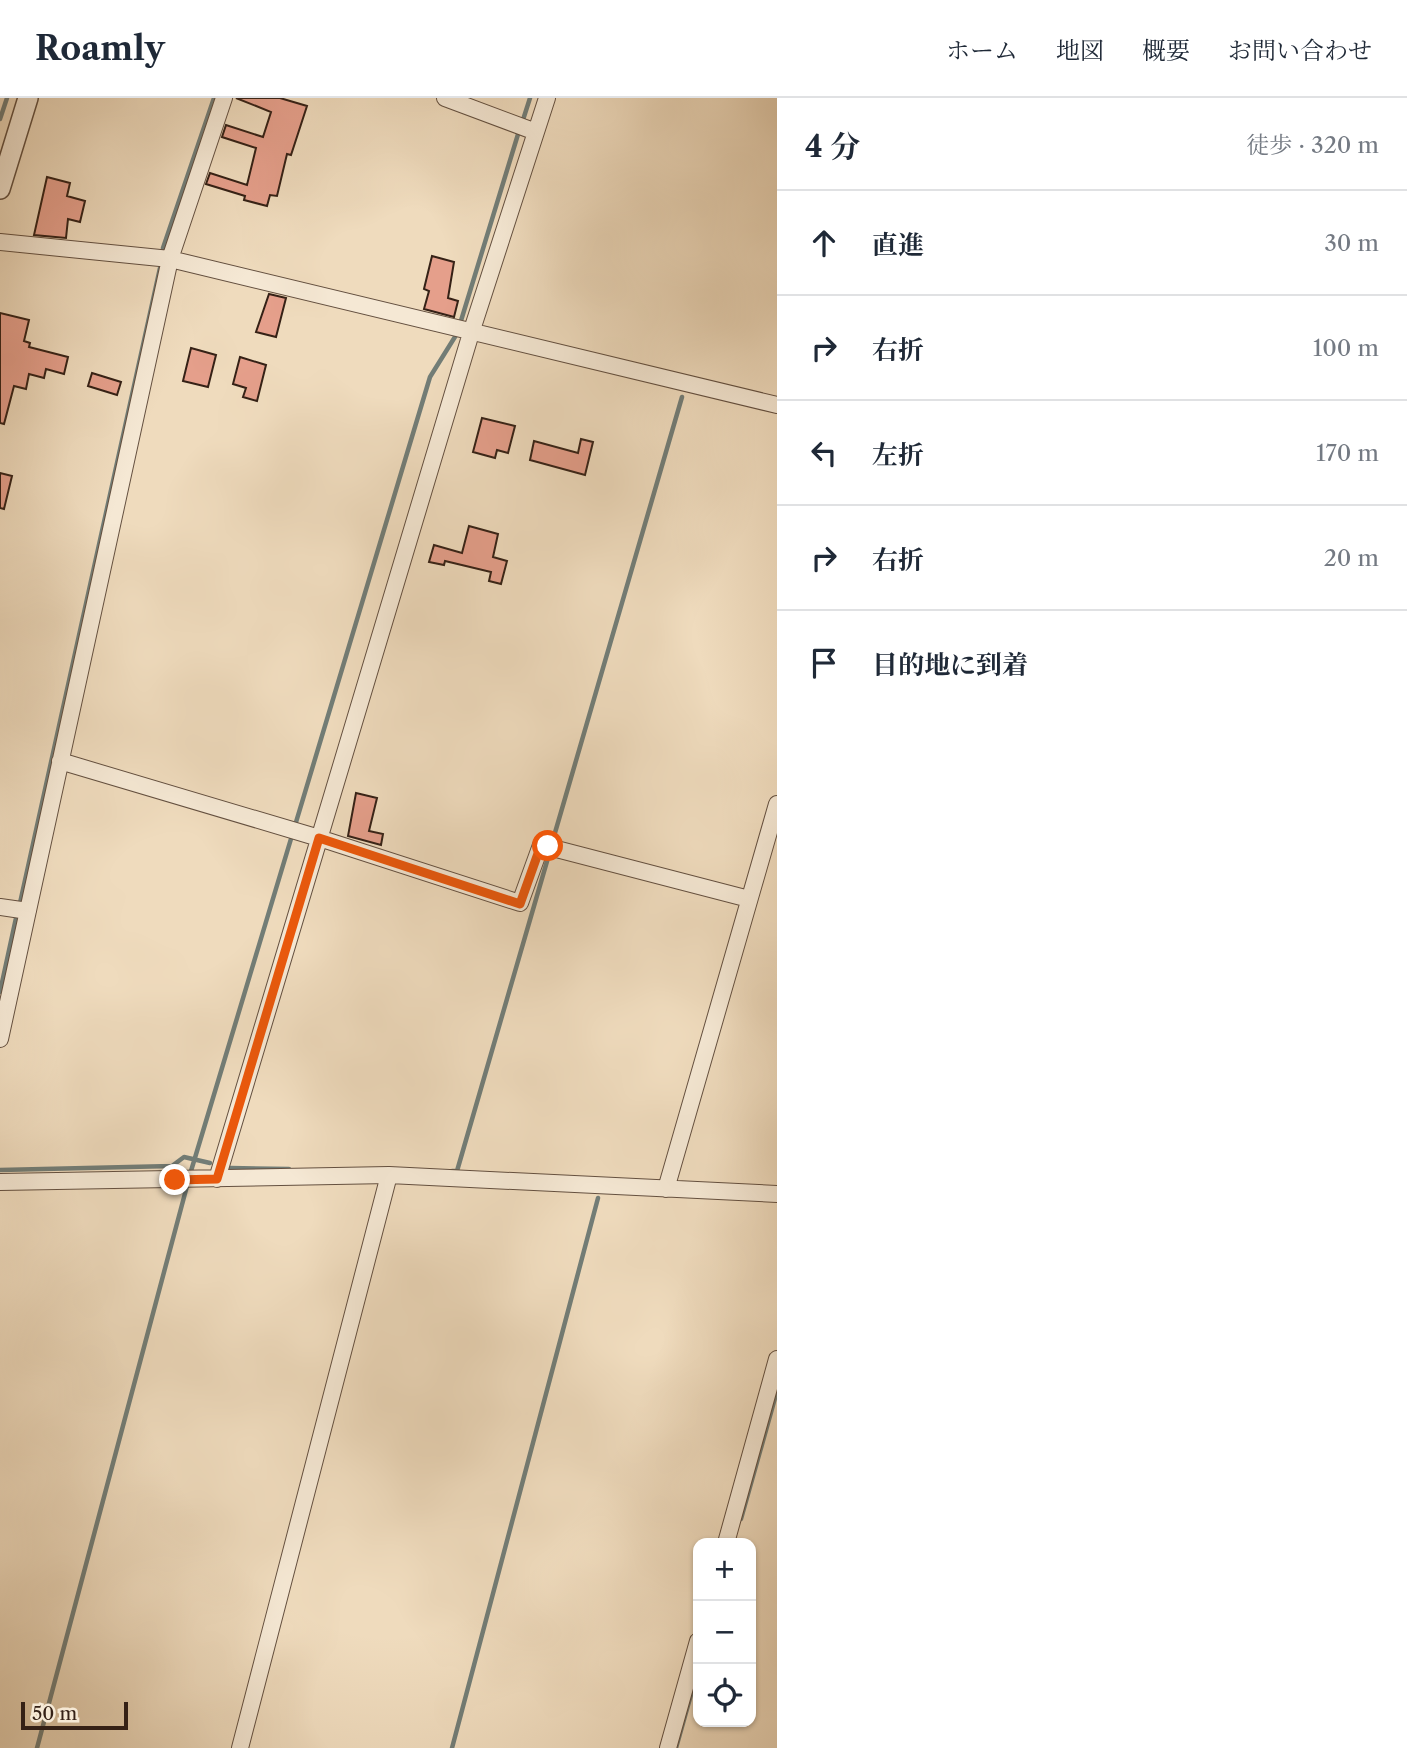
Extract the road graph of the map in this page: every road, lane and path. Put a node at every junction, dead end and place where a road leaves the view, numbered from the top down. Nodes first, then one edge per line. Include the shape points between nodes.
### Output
1 (28, 98) edge
2 (223, 98) edge
3 (445, 98) edge
4 (547, 98) edge
5 (532, 131) junction
6 (0, 189) edge
7 (0, 242) edge
8 (170, 259) junction
9 (462, 331) junction
10 (777, 405) edge
11 (60, 761) junction
12 (777, 804) edge
13 (319, 838) junction
14 (749, 899) junction
15 (0, 907) edge
16 (28, 911) junction
17 (0, 1038) edge
18 (389, 1175) junction
19 (217, 1179) junction
20 (0, 1182) edge
21 (666, 1189) junction
22 (777, 1194) edge
23 (777, 1359) edge
24 (727, 1538) edge
25 (693, 1659) edge
26 (240, 1748) edge
27 (668, 1748) edge

1 - 6 street
2 - 8 street
3 - 5 street
4 - 5 street
5 - 9 street
7 - 8 street
8 - 9 street
8 - 11 street
9 - 10 street
9 - 13 street
11 - 13 street
11 - 16 street
12 - 14 street
13 - 14 street via 520,904 541,845
13 - 19 street
14 - 21 street
15 - 16 street
16 - 17 street
18 - 19 street
18 - 21 street
18 - 26 street
19 - 20 street
21 - 22 street
23 - 24 street
25 - 27 street

